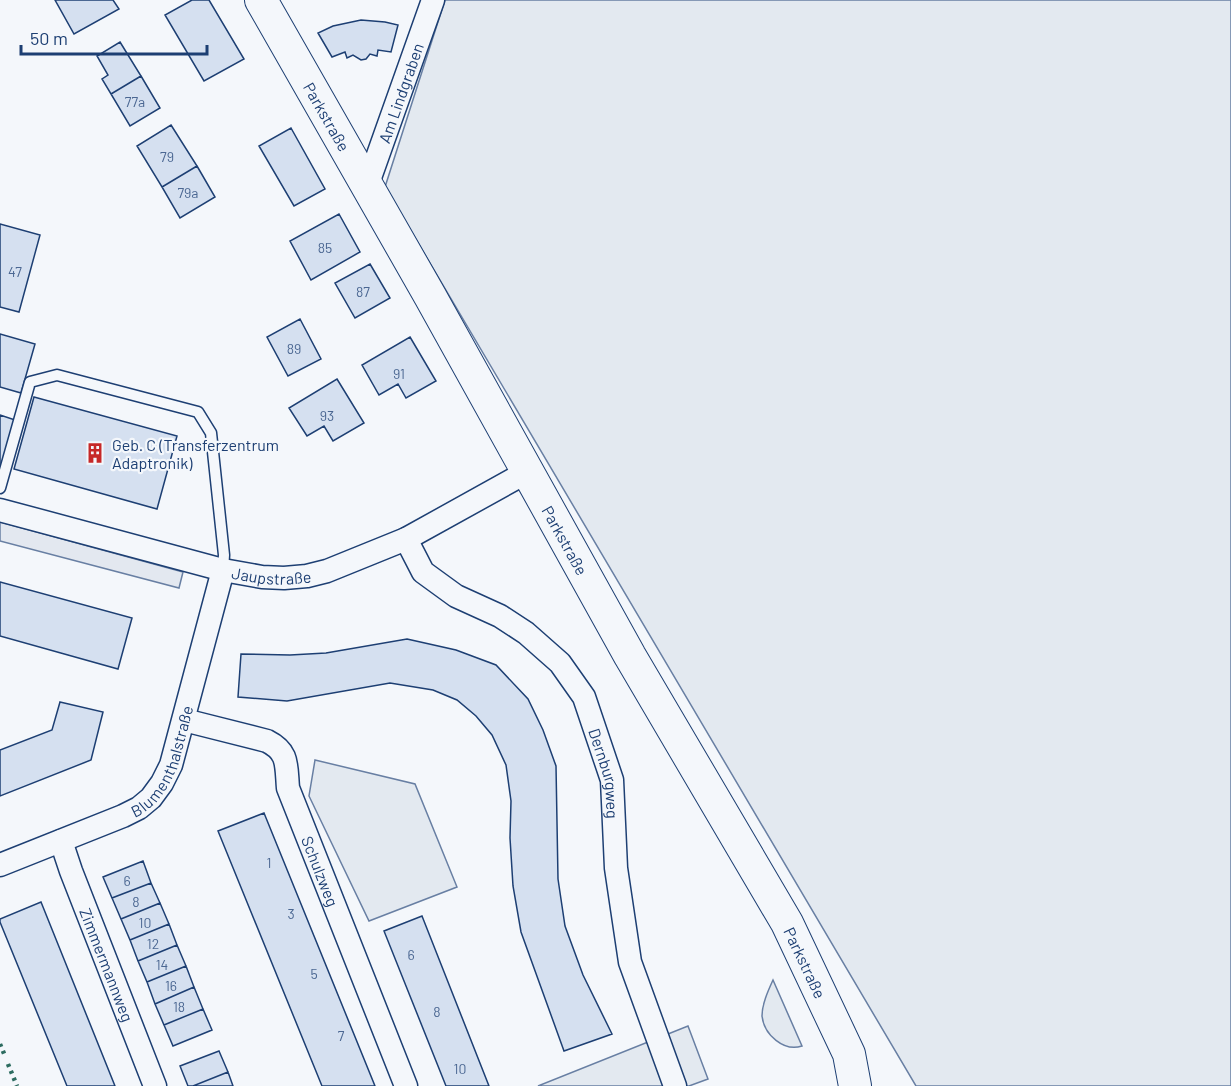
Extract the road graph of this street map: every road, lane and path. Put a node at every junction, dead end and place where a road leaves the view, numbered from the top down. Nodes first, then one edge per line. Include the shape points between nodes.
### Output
1 (261, 0) edge
2 (433, 0) edge
3 (367, 186) junction
4 (526, 472) junction
5 (0, 488) edge
6 (0, 510) edge
7 (406, 539) junction
8 (223, 570) junction
9 (184, 720) junction
10 (61, 841) junction
11 (0, 865) edge
12 (155, 1086) edge
13 (406, 1086) edge
14 (675, 1086) edge
15 (855, 1086) edge

1 - 3 street, Parkstraße
2 - 3 street, Am Lindgraben
3 - 4 street, Parkstraße
4 - 7 street, Jaupstraße
4 - 15 street, Parkstraße via 787,923 849,1054
5 - 8 lane via 30,381 57,375 198,412 211,433
6 - 8 street, Jaupstraße
7 - 8 street, Jaupstraße via 307,576 262,577
7 - 14 street, Dernburgweg via 423,572 456,596 526,633 560,663 584,698 612,780 616,868 630,962
8 - 9 street, Blumenthalstraße
9 - 10 street, Blumenthalstraße via 171,765 151,798 123,816
9 - 13 street, Schulzweg via 267,741 285,755 288,788
10 - 11 street, Blumenthalstraße
10 - 12 street, Zimmermannweg

